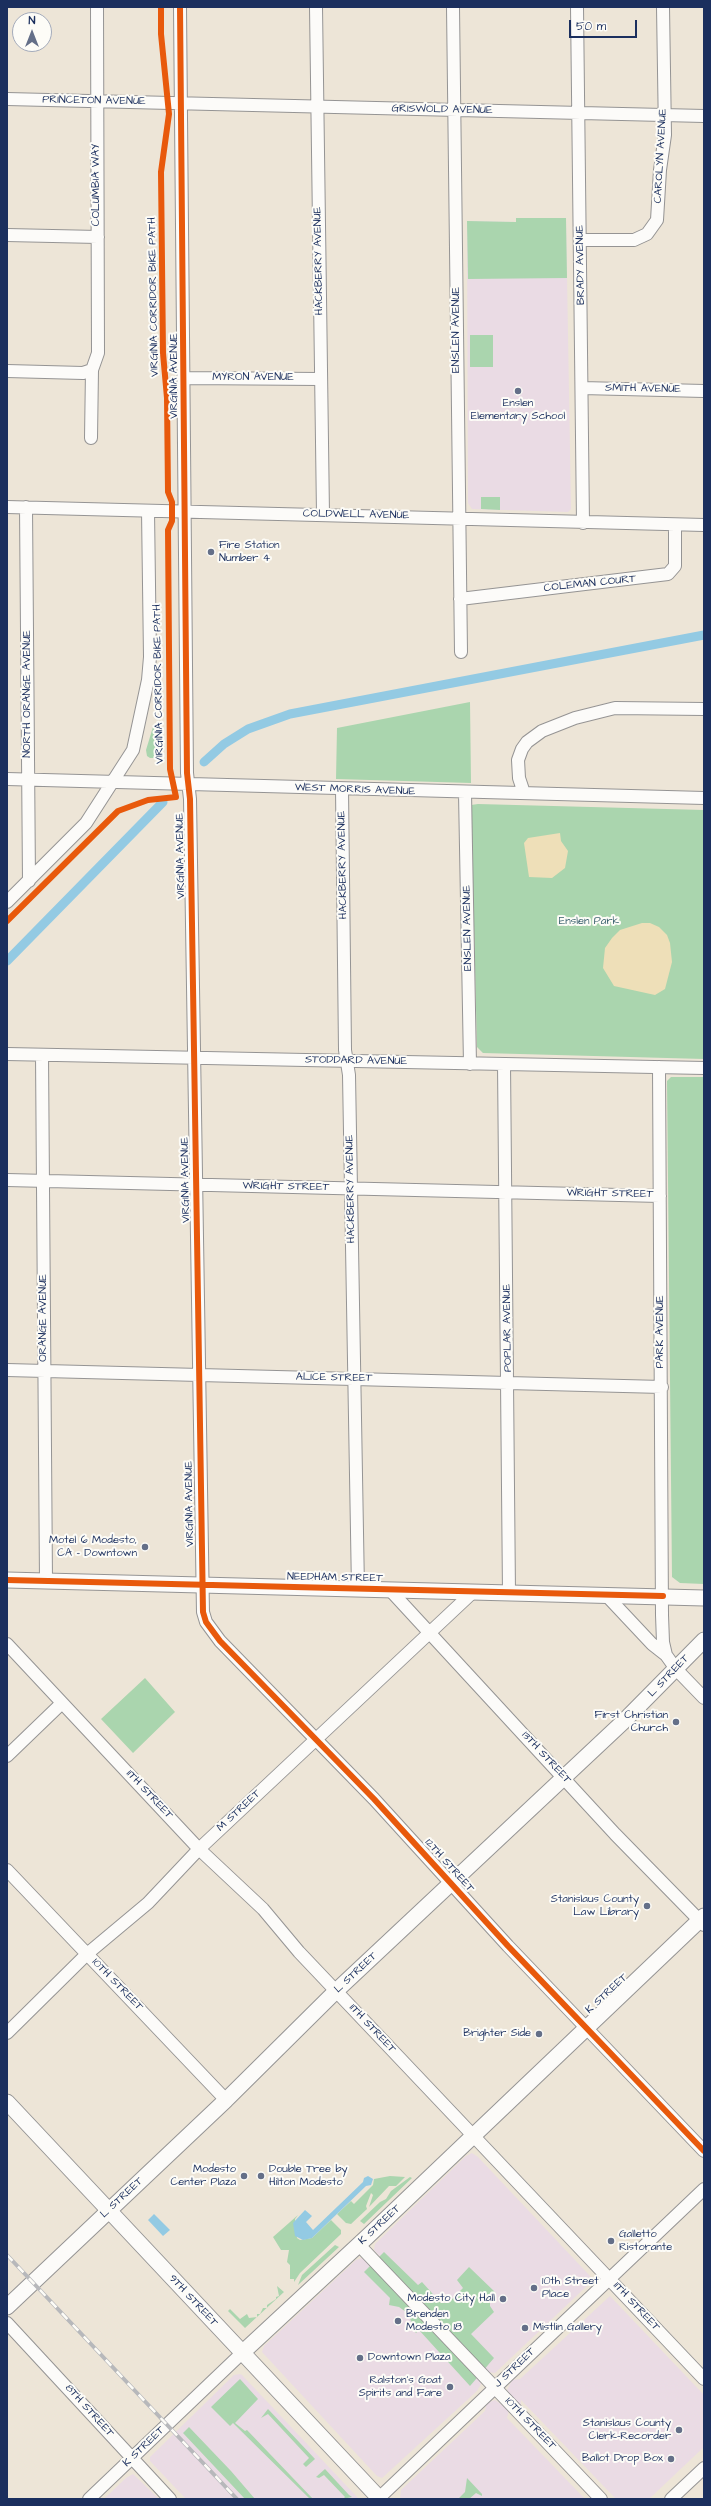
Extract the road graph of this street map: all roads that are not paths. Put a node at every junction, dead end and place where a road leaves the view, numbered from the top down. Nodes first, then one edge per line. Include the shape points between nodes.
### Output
1 (97, 7) edge
2 (180, 7) edge
3 (316, 7) edge
4 (453, 7) edge
5 (577, 7) edge
6 (664, 7) edge
7 (7, 99) edge
8 (98, 101) junction
9 (181, 103) junction
10 (316, 107) junction
11 (455, 111) junction
12 (579, 112) junction
13 (664, 114) junction
14 (704, 116) edge
15 (7, 235) edge
16 (98, 237) junction
17 (580, 240) junction
18 (93, 366) junction
19 (7, 371) edge
20 (185, 378) junction
21 (320, 379) junction
22 (582, 388) junction
23 (704, 390) edge
24 (91, 438) dead end
25 (7, 507) edge
26 (26, 507) junction
27 (148, 511) junction
28 (184, 512) junction
29 (323, 514) junction
30 (458, 518) junction
31 (583, 523) junction
32 (675, 525) junction
33 (704, 525) edge
34 (460, 599) junction
35 (461, 652) dead end
36 (704, 709) edge
37 (7, 780) edge
38 (28, 780) junction
39 (112, 783) junction
40 (188, 785) junction
41 (342, 789) junction
42 (465, 793) junction
43 (524, 793) junction
44 (704, 798) edge
45 (29, 881) junction
46 (7, 902) edge
47 (7, 1054) edge
48 (42, 1054) junction
49 (195, 1058) junction
50 (347, 1061) junction
51 (470, 1064) junction
52 (504, 1064) junction
53 (659, 1068) junction
54 (704, 1068) edge
55 (7, 1180) edge
56 (43, 1180) junction
57 (196, 1184) junction
58 (351, 1188) junction
59 (506, 1192) junction
60 (660, 1196) junction
61 (7, 1370) edge
62 (44, 1371) junction
63 (198, 1375) junction
64 (354, 1379) junction
65 (509, 1383) junction
66 (662, 1387) junction
67 (7, 1580) edge
68 (46, 1581) junction
69 (201, 1585) junction
70 (358, 1589) junction
71 (390, 1590) junction
72 (473, 1592) junction
73 (509, 1593) junction
74 (606, 1595) junction
75 (663, 1596) junction
76 (704, 1598) edge
77 (430, 1631) junction
78 (704, 1640) edge
79 (7, 1644) edge
80 (666, 1655) junction
81 (676, 1669) junction
82 (704, 1698) edge
83 (62, 1703) junction
84 (316, 1738) junction
85 (7, 1756) edge
86 (563, 1777) junction
87 (199, 1849) junction
88 (7, 1870) edge
89 (450, 1883) junction
90 (703, 1920) edge
91 (88, 1954) junction
92 (336, 1991) junction
93 (585, 2028) junction
94 (7, 2033) edge
95 (226, 2100) junction
96 (7, 2102) edge
97 (473, 2137) junction
98 (704, 2151) edge
99 (704, 2189) edge
100 (110, 2210) junction
101 (359, 2245) junction
102 (610, 2279) junction
103 (7, 2307) edge
104 (7, 2323) edge
105 (242, 2353) junction
106 (704, 2379) edge
107 (495, 2386) junction
108 (133, 2458) junction
109 (704, 2468) edge
110 (379, 2498) edge
111 (89, 2499) edge
112 (170, 2499) edge
113 (601, 2499) edge
114 (671, 2499) edge

1 - 8 street, COLUMBIA WAY
2 - 9 street, VIRGINIA AVENUE
3 - 10 street, HACKBERRY AVENUE
4 - 11 street, ENSLEN AVENUE
5 - 12 street, BRADY AVENUE
6 - 13 street, CAROLYN AVENUE
7 - 8 street, PRINCETON AVENUE
8 - 9 street, PRINCETON AVENUE
8 - 16 street, COLUMBIA WAY
9 - 10 street, GRISWOLD AVENUE
9 - 20 street, VIRGINIA AVENUE
10 - 11 street, GRISWOLD AVENUE
10 - 21 street, HACKBERRY AVENUE
11 - 12 street, GRISWOLD AVENUE
11 - 30 street, ENSLEN AVENUE
12 - 13 street, GRISWOLD AVENUE
12 - 17 street, BRADY AVENUE
13 - 14 street, GRISWOLD AVENUE
13 - 17 street, CAROLYN AVENUE via 665,135 660,170 659,209 652,229 634,240
15 - 16 street
16 - 18 street, COLUMBIA WAY via 99,343
17 - 22 street, BRADY AVENUE
18 - 19 street via 82,373
18 - 24 street, COLUMBIA WAY
20 - 21 street, MYRON AVENUE
20 - 28 street, VIRGINIA AVENUE
21 - 29 street, HACKBERRY AVENUE
22 - 23 street, SMITH AVENUE
22 - 31 street, BRADY AVENUE
25 - 26 street, COLDWELL AVENUE
26 - 27 street, COLDWELL AVENUE
26 - 38 street, NORTH ORANGE AVENUE
27 - 28 street, COLDWELL AVENUE
27 - 39 street via 148,680 133,750
28 - 29 street, COLDWELL AVENUE
28 - 40 street, VIRGINIA AVENUE
29 - 30 street, COLDWELL AVENUE
30 - 31 street, COLDWELL AVENUE
30 - 34 street, ENSLEN AVENUE
31 - 32 street, COLDWELL AVENUE
32 - 33 street, COLDWELL AVENUE
32 - 34 street, COLEMAN COURT via 675,566 668,574
34 - 35 street, ENSLEN AVENUE
36 - 43 street via 615,708 575,718 542,731 527,742 520,754 519,778
37 - 38 street, WEST MORRIS AVENUE
38 - 39 street, WEST MORRIS AVENUE
38 - 45 street, NORTH ORANGE AVENUE
39 - 40 street, WEST MORRIS AVENUE
39 - 45 street via 86,823
40 - 41 street, WEST MORRIS AVENUE
40 - 49 street, VIRGINIA AVENUE
41 - 42 street, WEST MORRIS AVENUE
41 - 50 street, HACKBERRY AVENUE via 344,1050
42 - 43 street, WEST MORRIS AVENUE
42 - 51 street, ENSLEN AVENUE
43 - 44 street, WEST MORRIS AVENUE
45 - 46 street
47 - 48 street, STODDARD AVENUE
48 - 49 street, STODDARD AVENUE
48 - 56 street, ORANGE AVENUE
49 - 50 street, STODDARD AVENUE
49 - 57 street, VIRGINIA AVENUE
50 - 51 street, STODDARD AVENUE
50 - 58 street, HACKBERRY AVENUE
51 - 52 street, STODDARD AVENUE
52 - 53 street, STODDARD AVENUE
52 - 59 street, POPLAR AVENUE
53 - 54 street, STODDARD AVENUE
53 - 60 street, PARK AVENUE
55 - 56 street, WRIGHT STREET
56 - 57 street, WRIGHT STREET
56 - 62 street, ORANGE AVENUE
57 - 58 street, WRIGHT STREET
57 - 63 street, VIRGINIA AVENUE
58 - 59 street, WRIGHT STREET
58 - 64 street, HACKBERRY AVENUE
59 - 60 street, WRIGHT STREET
59 - 65 street, POPLAR AVENUE
60 - 66 street, PARK AVENUE
61 - 62 street, ALICE STREET
62 - 63 street, ALICE STREET
62 - 68 street, ORANGE AVENUE
63 - 64 street, ALICE STREET
63 - 69 street, VIRGINIA AVENUE
64 - 65 street, ALICE STREET
64 - 70 street, HACKBERRY AVENUE
65 - 66 street, ALICE STREET
65 - 73 street, POPLAR AVENUE
66 - 75 street, PARK AVENUE
67 - 68 main road, NEEDHAM STREET
68 - 69 main road, NEEDHAM STREET
69 - 70 main road, NEEDHAM STREET
69 - 84 street, 12TH STREET via 203,1612 212,1632
70 - 71 main road, NEEDHAM STREET
71 - 72 main road, NEEDHAM STREET
71 - 77 street, 13TH STREET
72 - 73 main road, NEEDHAM STREET
72 - 77 street, M STREET
73 - 74 main road, NEEDHAM STREET
74 - 75 main road, NEEDHAM STREET
74 - 80 street via 652,1644
75 - 76 main road, NEEDHAM STREET
75 - 80 street, PARK AVENUE via 663,1642
77 - 84 street, M STREET
77 - 86 street, 13TH STREET
78 - 81 main road, L STREET
79 - 83 street, 11TH STREET
80 - 81 street
81 - 82 street
81 - 86 main road, L STREET
83 - 85 street
83 - 87 street, 11TH STREET
84 - 87 street, M STREET
84 - 89 street, 12TH STREET
86 - 89 main road, L STREET
86 - 90 street, 13TH STREET
87 - 91 street, M STREET via 148,1903
87 - 92 street, 11TH STREET via 263,1909
88 - 91 street, 10TH STREET
89 - 92 main road, L STREET
89 - 93 street, 12TH STREET
90 - 93 main road, K STREET
91 - 94 street, M STREET
91 - 95 street, 10TH STREET
92 - 95 main road, L STREET
92 - 97 street, 11TH STREET
93 - 97 main road, K STREET
93 - 98 street, 12TH STREET
95 - 100 main road, L STREET
96 - 100 main road, 9TH STREET
97 - 101 main road, K STREET
97 - 102 street, 11TH STREET
99 - 102 street, J STREET
100 - 103 main road, L STREET
100 - 105 main road, 9TH STREET
101 - 105 main road, K STREET
101 - 107 street, 10TH STREET
102 - 106 street, 11TH STREET
102 - 107 street, J STREET
104 - 108 street, 8TH STREET
105 - 108 street, K STREET
105 - 110 main road, 9TH STREET
107 - 110 street, J STREET
107 - 113 street, 10TH STREET
108 - 111 street, K STREET
108 - 112 street, 8TH STREET
109 - 114 street

